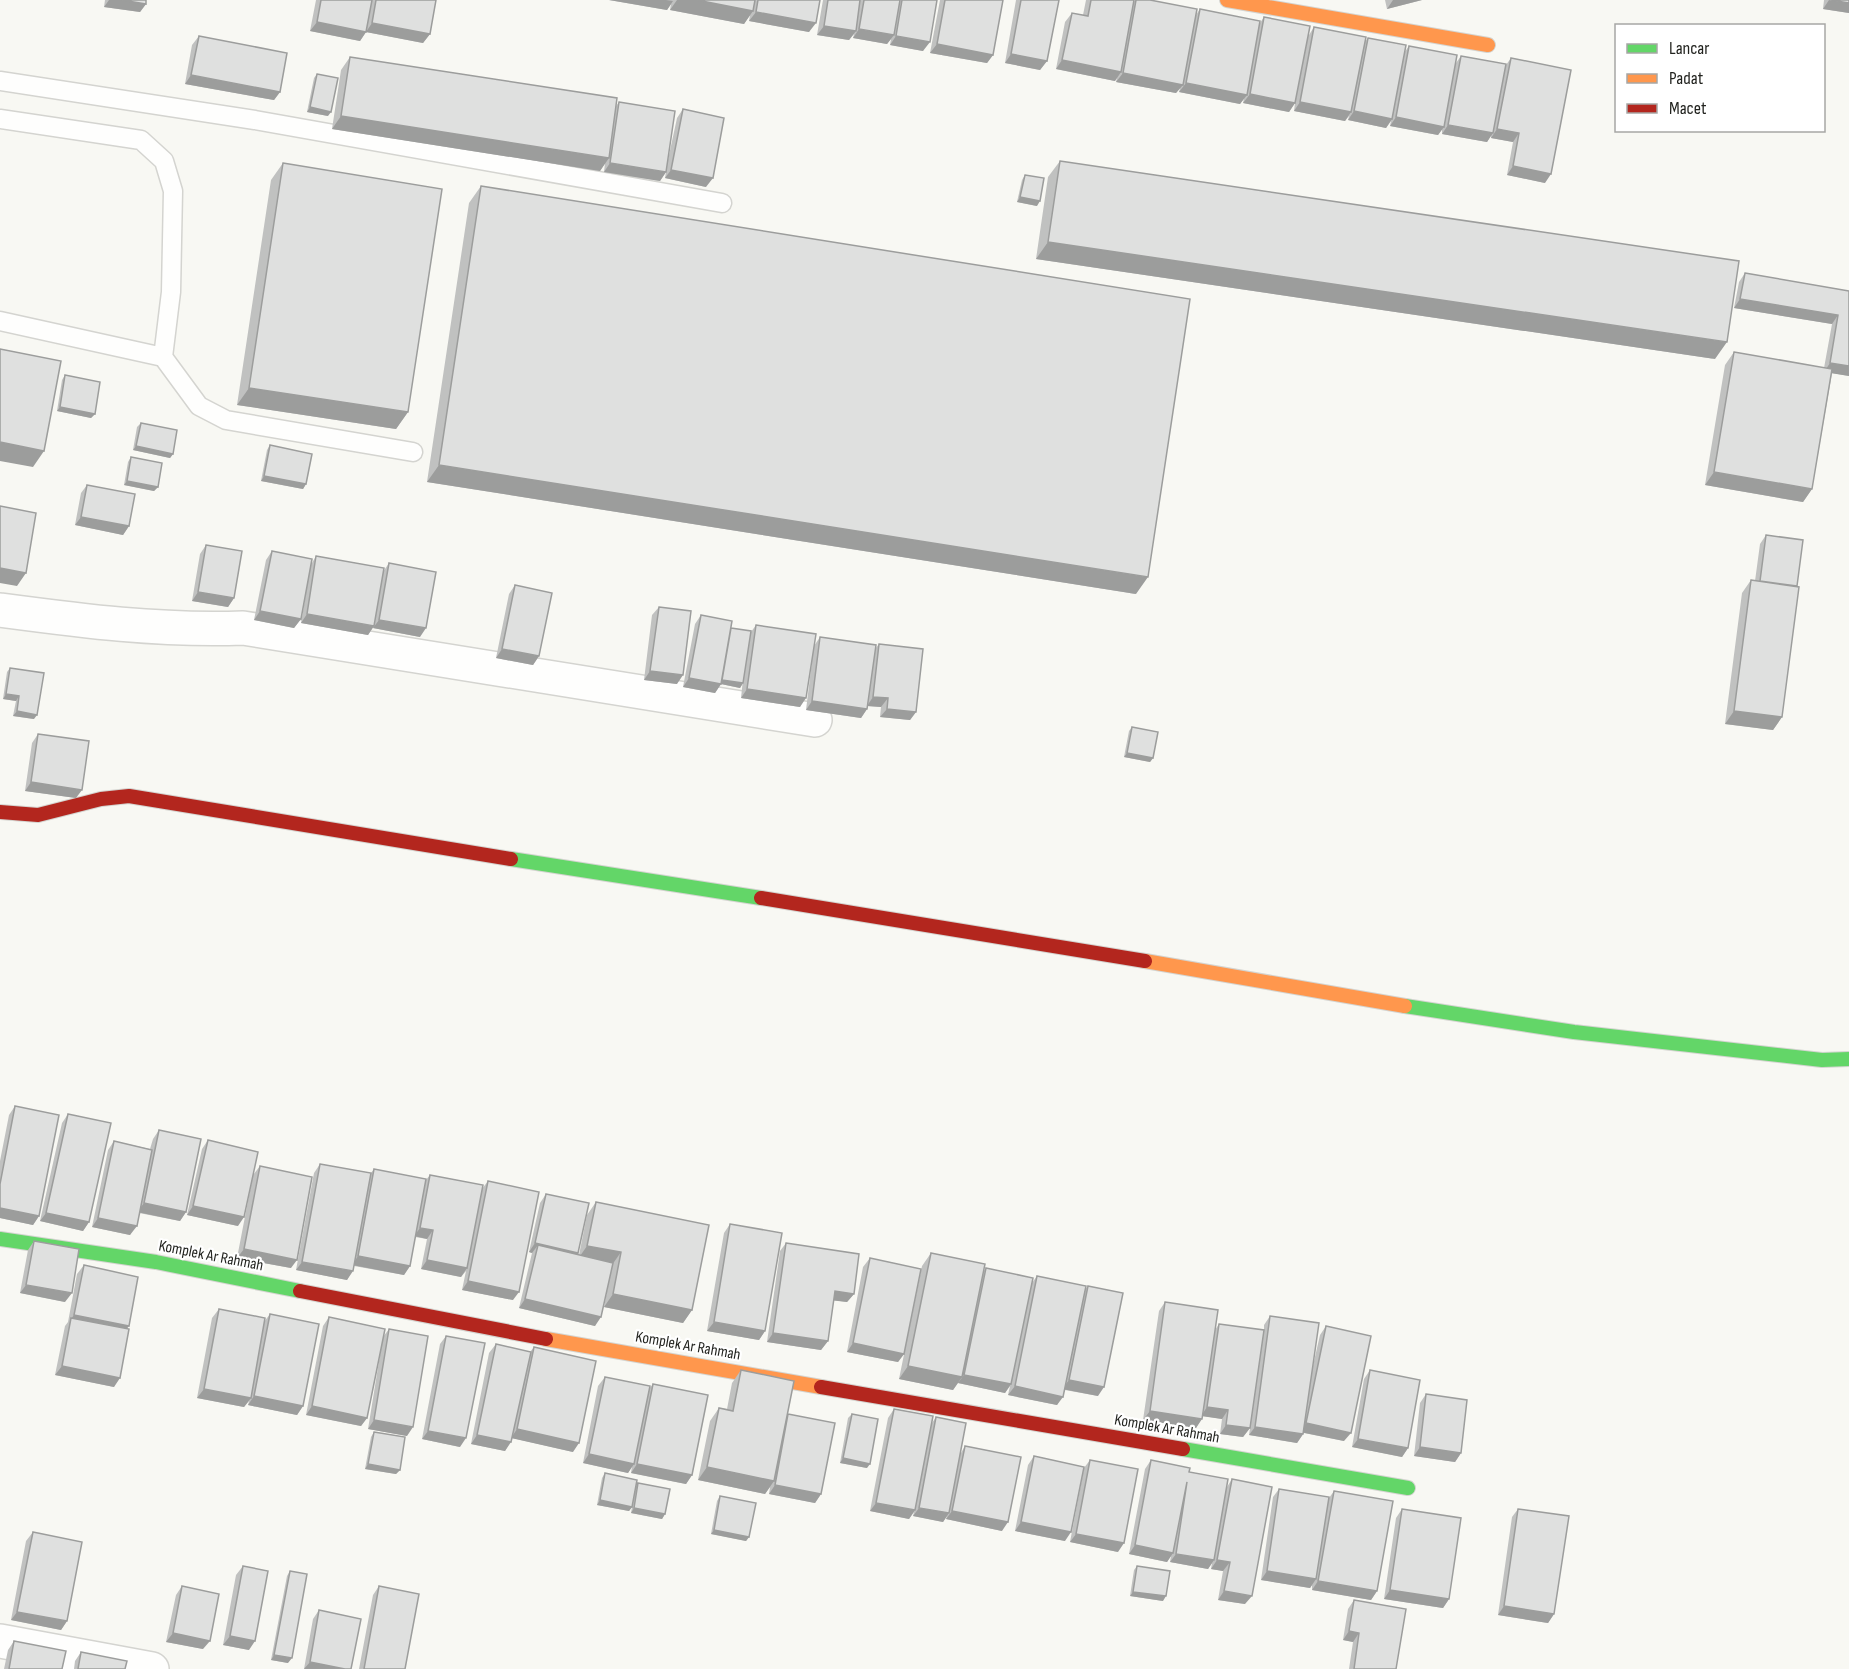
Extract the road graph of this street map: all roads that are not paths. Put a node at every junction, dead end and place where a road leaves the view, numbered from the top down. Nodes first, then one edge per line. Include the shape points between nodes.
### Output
1 (1227, 0) edge
2 (1488, 45) dead end
3 (0, 81) edge
4 (0, 119) edge
5 (722, 203) dead end
6 (0, 321) edge
7 (163, 357) junction
8 (413, 452) dead end
9 (0, 610) edge
10 (815, 720) edge
11 (0, 812) edge
12 (1849, 1059) edge
13 (0, 1239) edge
14 (1408, 1488) dead end
15 (0, 1641) edge
16 (152, 1669) edge

1 - 2 street
3 - 5 lane via 255,120
4 - 7 lane via 141,140 165,161 173,190 171,291
6 - 7 lane
7 - 8 lane via 199,406 226,420
9 - 10 street via 106,625 243,628
11 - 12 street via 38,815 129,796 341,834 806,905 1552,1029 1822,1060
13 - 14 street, Komplek Ar Rahmah via 156,1262 493,1330
15 - 16 street

